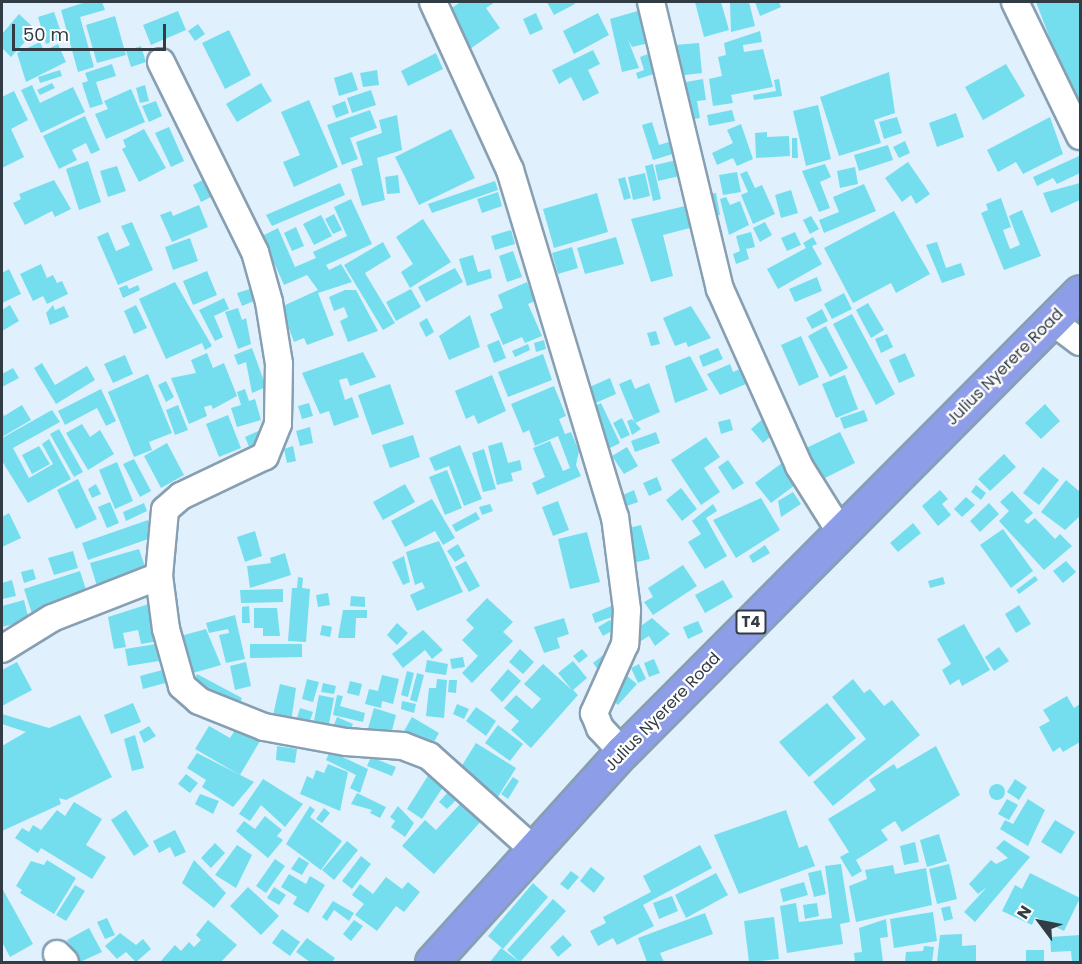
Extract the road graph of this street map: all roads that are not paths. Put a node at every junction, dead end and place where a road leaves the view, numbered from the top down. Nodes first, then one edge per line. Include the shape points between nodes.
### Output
1 (433, 2) edge
2 (651, 2) edge
3 (1015, 2) edge
4 (161, 62) dead end
5 (1080, 136) edge
6 (1080, 292) edge
7 (1052, 321) junction
8 (1080, 342) edge
9 (841, 533) junction
10 (159, 576) junction
11 (2, 649) edge
12 (622, 752) junction
13 (534, 850) junction
14 (432, 963) edge

1 - 12 street via 510,170 615,517 627,610 625,644 594,713 600,728
2 - 9 street via 720,289 799,466
3 - 5 street
4 - 10 street via 255,252 269,302 279,364 273,441 265,456 169,503 163,519
6 - 7 highway, Julius Nyerere Road / T4
7 - 8 street
7 - 9 highway, Julius Nyerere Road / T4
9 - 12 highway, Julius Nyerere Road / T4
10 - 11 street via 52,618
10 - 13 street via 166,629 187,693 264,727 346,742 403,746 429,756
12 - 13 highway, Julius Nyerere Road / T4
13 - 14 highway, Julius Nyerere Road / T4

